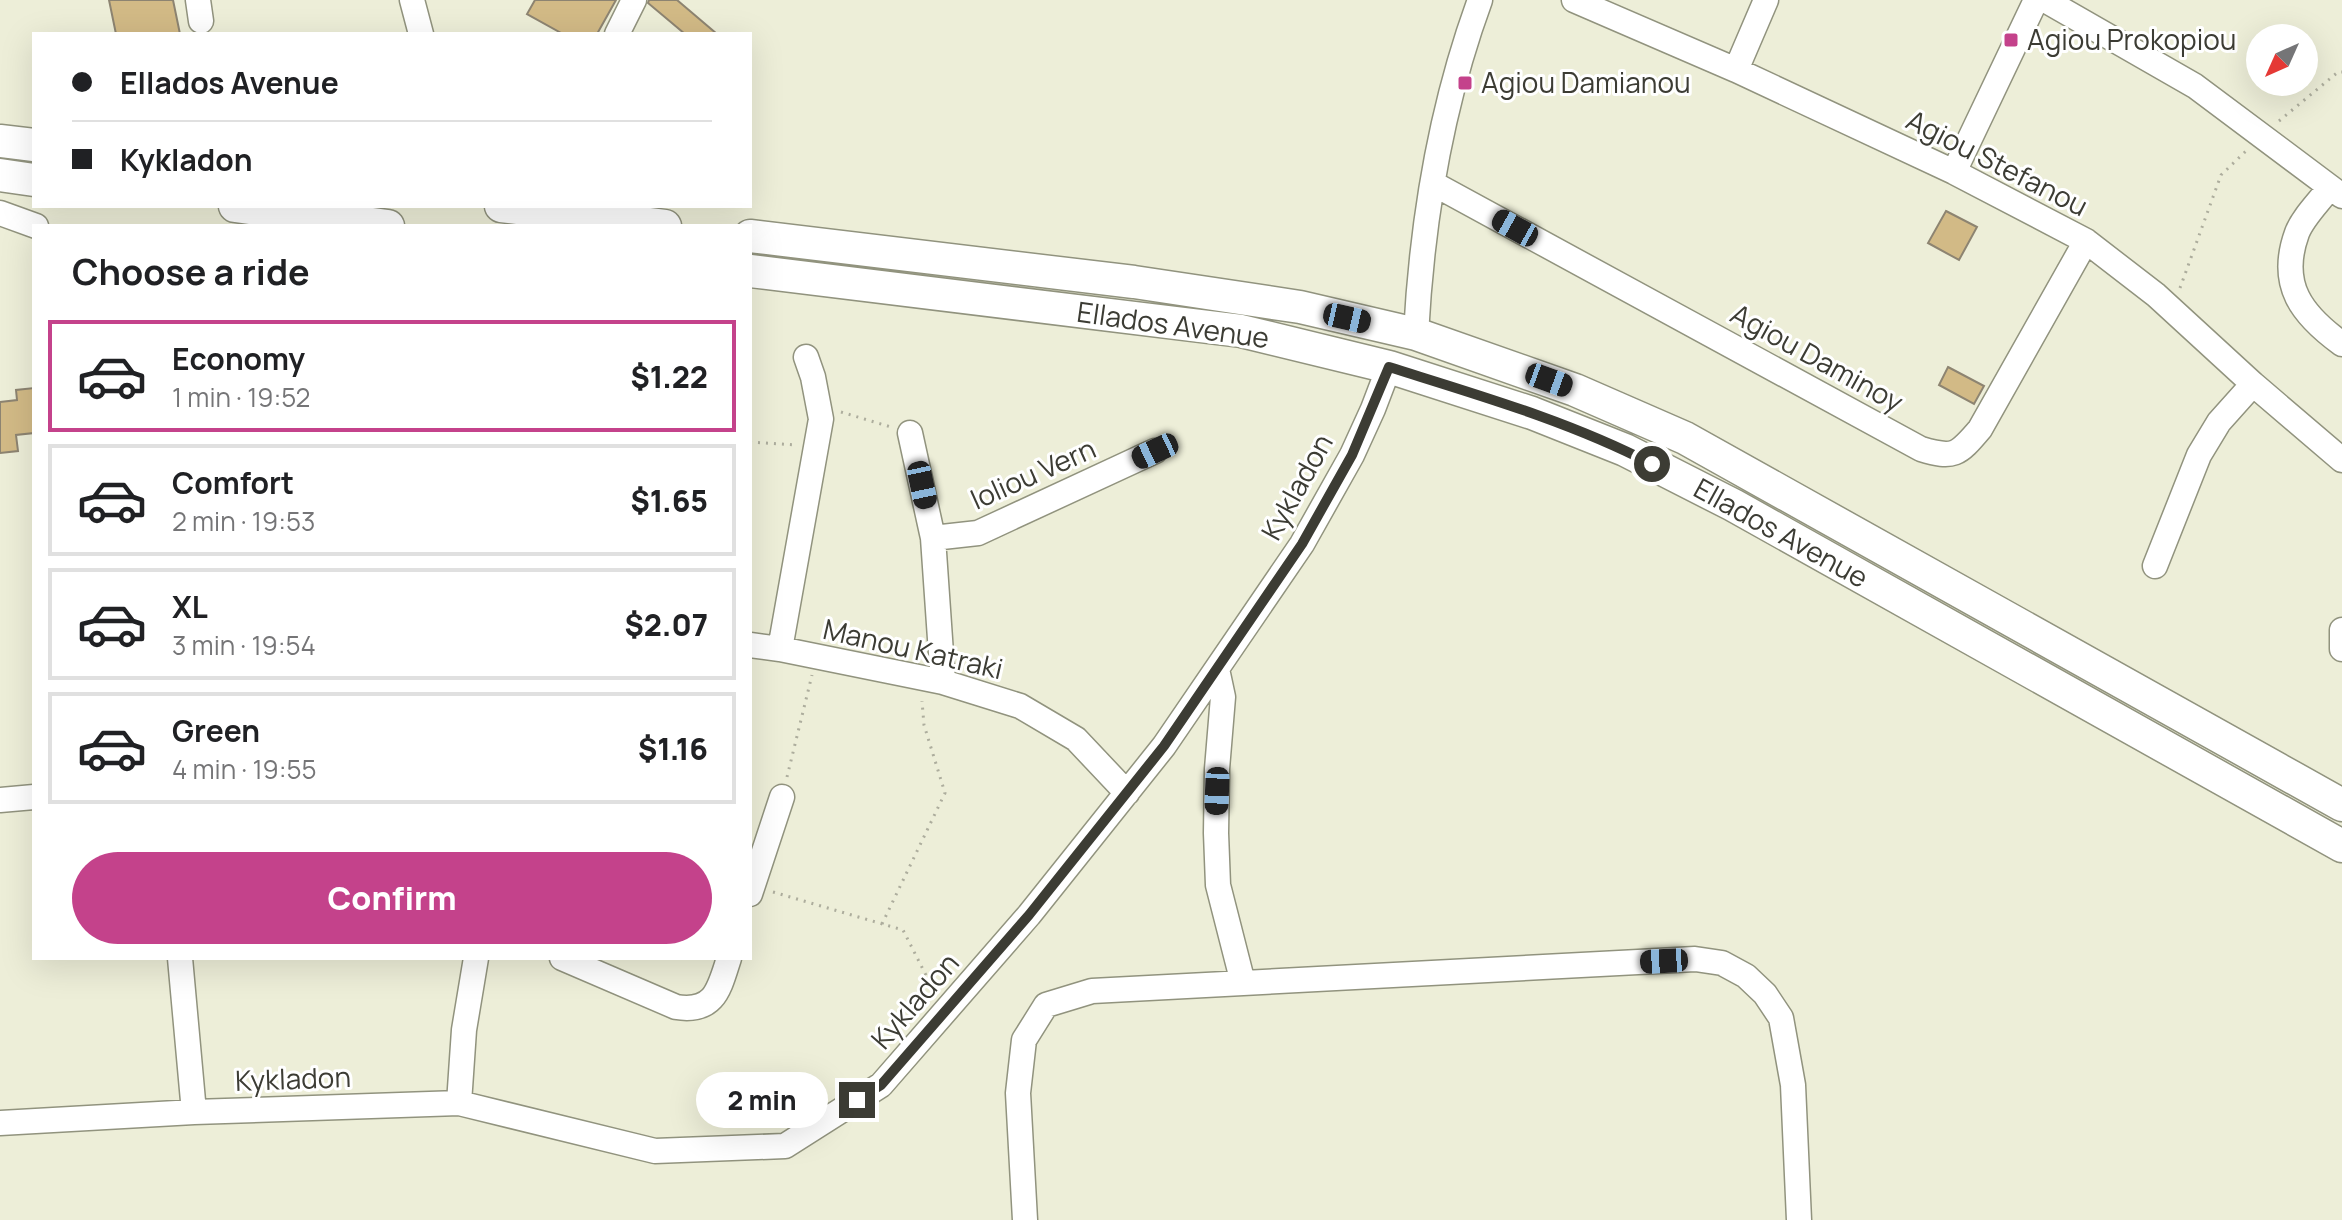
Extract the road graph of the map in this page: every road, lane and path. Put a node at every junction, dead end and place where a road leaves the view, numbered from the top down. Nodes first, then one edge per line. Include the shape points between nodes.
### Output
1 (412, 0) edge
2 (634, 0) edge
3 (1480, 0) edge
4 (1574, 0) edge
5 (1766, 0) edge
6 (2036, 0) edge
7 (2045, 0) edge
8 (420, 32) edge
9 (618, 32) edge
10 (1736, 70) junction
11 (2342, 72) edge
12 (2262, 136) junction
13 (0, 141) edge
14 (32, 145) edge
15 (1954, 172) junction
16 (0, 175) edge
17 (32, 180) edge
18 (1434, 184) junction
19 (2336, 192) edge
20 (250, 208) edge
21 (511, 208) edge
22 (0, 213) edge
23 (576, 221) edge
24 (373, 224) edge
25 (629, 224) edge
26 (32, 225) edge
27 (752, 236) edge
28 (2086, 241) junction
29 (945, 259) junction
30 (752, 271) edge
31 (940, 294) junction
32 (2172, 309) junction
33 (1416, 334) junction
34 (2342, 344) edge
35 (806, 357) dead end
36 (1389, 367) junction
37 (2253, 384) junction
38 (818, 405) junction
39 (910, 433) joint
40 (752, 442) edge
41 (816, 447) junction
42 (1155, 451) dead end
43 (2342, 460) edge
44 (933, 538) junction
45 (2155, 566) dead end
46 (2342, 630) edge
47 (752, 645) edge
48 (780, 649) junction
49 (2342, 649) edge
50 (816, 656) junction
51 (1217, 669) junction
52 (919, 677) junction
53 (943, 682) junction
54 (1127, 793) junction
55 (32, 797) edge
56 (782, 797) joint
57 (0, 800) edge
58 (2342, 805) edge
59 (2342, 846) edge
60 (752, 887) edge
61 (752, 890) edge
62 (882, 924) junction
63 (180, 960) edge
64 (476, 960) edge
65 (567, 960) edge
66 (728, 960) edge
67 (1243, 983) junction
68 (944, 1013) junction
69 (459, 1103) junction
70 (194, 1112) junction
71 (0, 1123) edge
72 (1025, 1220) edge
73 (1799, 1220) edge

1 - 8 street
2 - 9 street
3 - 18 street via 1461,52
4 - 10 street, Agiou Stefanou
5 - 10 street
6 - 15 street
7 - 12 street via 2195,86
10 - 15 street, Agiou Stefanou
11 - 12 path
12 - 19 street
12 - 32 path via 2221,175
13 - 14 main road
15 - 28 street, Agiou Stefanou
16 - 17 main road
18 - 28 street, Agiou Daminoy via 1921,449 1942,455 1965,446 1980,429
18 - 33 street via 1422,244
19 - 34 street via 2298,231 2290,267 2298,303
20 - 24 main road
21 - 23 main road
22 - 26 street
23 - 25 main road
27 - 29 main road, Ellados Avenue
28 - 32 street, Agiou Stefanou
29 - 31 street
29 - 33 main road, Ellados Avenue via 1285,305
30 - 31 main road, Ellados Avenue
31 - 36 main road, Ellados Avenue via 1241,331
32 - 37 street, Agiou Stefanou
33 - 58 main road, Ellados Avenue via 1575,390 1685,438
35 - 38 street
36 - 51 street, Kykladon via 1352,455 1302,544
36 - 59 main road, Ellados Avenue via 1532,413 1625,450 1733,505
37 - 43 street, Agiou Stefanou
37 - 45 street via 2219,422 2199,455
38 - 39 path
38 - 41 street
39 - 44 street
40 - 41 path
41 - 48 street
42 - 44 street, Ioliou Vern via 978,533
44 - 53 street
46 - 49 street
47 - 48 street, Manou Katraki
48 - 50 street, Manou Katraki
50 - 52 street, Manou Katraki
50 - 56 path
51 - 54 street, Kykladon
51 - 67 street via 1223,697 1217,769 1218,885
52 - 53 street, Manou Katraki
52 - 62 path via 924,725 945,793
53 - 54 street, Manou Katraki via 1020,706 1065,732
54 - 68 street, Kykladon
55 - 57 street
56 - 60 street
61 - 62 path
62 - 68 path via 903,930
63 - 70 street
64 - 69 street
65 - 66 street via 691,1009 718,990
67 - 72 street via 1092,991 1046,1005 1024,1040 1018,1093
67 - 73 street via 1695,959 1722,963 1746,976 1781,1018 1793,1085
68 - 69 street, Kykladon via 881,1085 785,1146 655,1151
69 - 70 street, Kykladon
70 - 71 street, Kykladon

